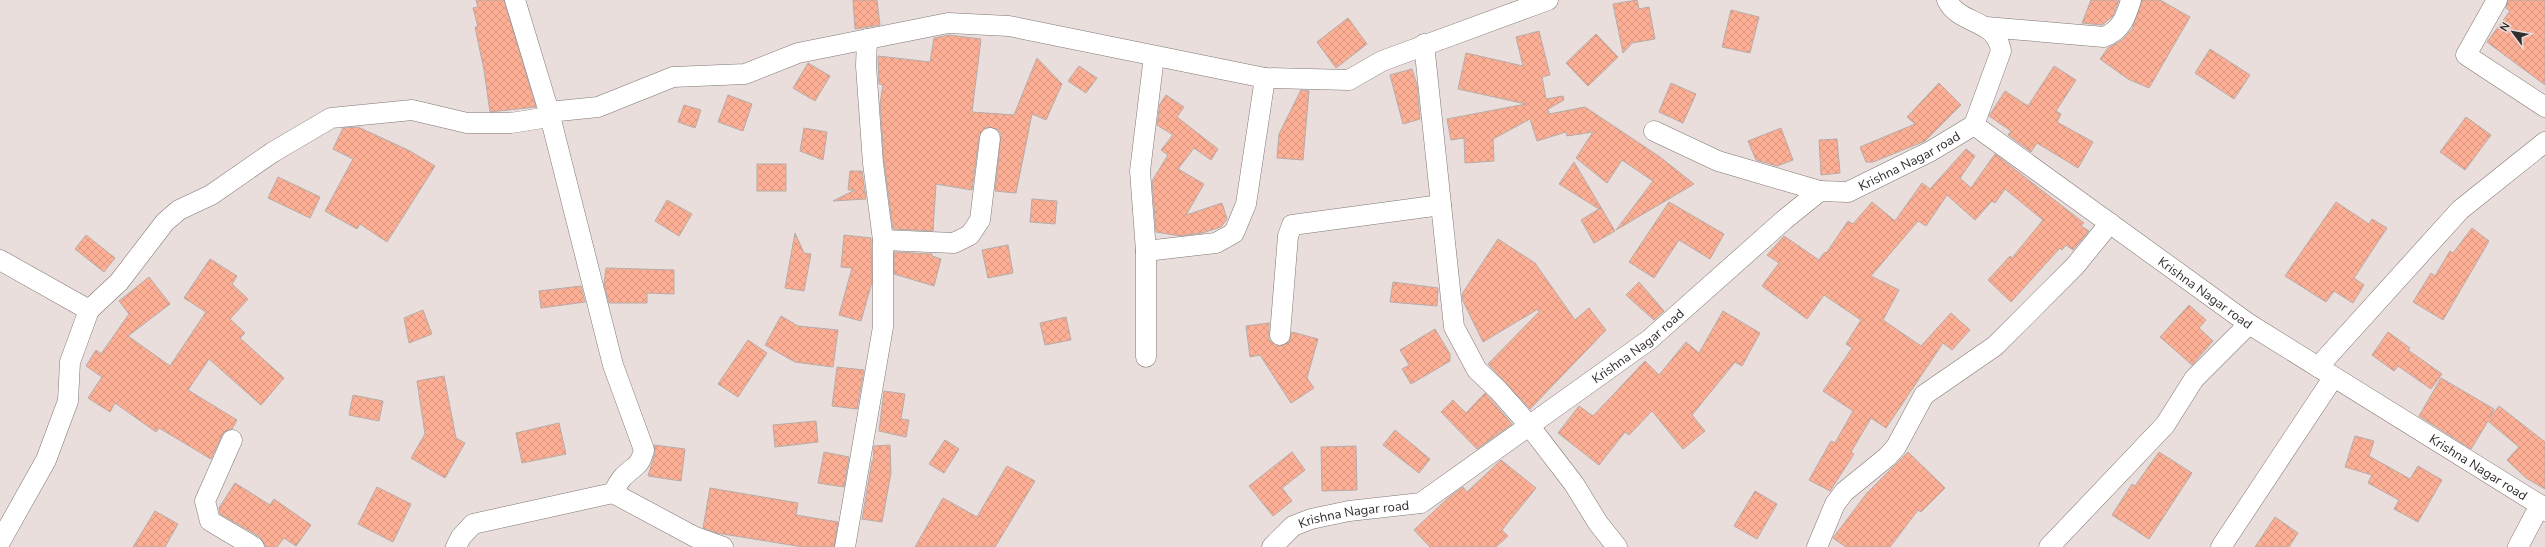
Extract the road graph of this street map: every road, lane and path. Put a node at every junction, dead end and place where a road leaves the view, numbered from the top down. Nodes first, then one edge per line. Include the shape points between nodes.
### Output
1 (515, 0) edge
2 (1548, 0) edge
3 (1947, 0) edge
4 (2131, 0) edge
5 (2497, 0) edge
6 (1986, 27) junction
7 (867, 39) junction
8 (1424, 44) junction
9 (1154, 56) junction
10 (1265, 78) junction
11 (2545, 108) edge
12 (549, 115) junction
13 (1974, 125) junction
14 (1654, 131) dead end
15 (990, 138) dead end
16 (2545, 142) edge
17 (1820, 191) junction
18 (1441, 205) junction
19 (2110, 224) junction
20 (883, 240) junction
21 (1146, 251) junction
22 (0, 260) edge
23 (88, 310) junction
24 (2249, 324) junction
25 (1280, 335) dead end
26 (1146, 357) dead end
27 (2326, 373) junction
28 (1528, 424) junction
29 (232, 440) dead end
30 (613, 493) junction
31 (2543, 508) edge
32 (0, 542) edge
33 (254, 547) edge
34 (456, 547) edge
35 (723, 547) edge
36 (845, 547) edge
37 (1272, 547) edge
38 (1617, 547) edge
39 (1817, 547) edge
40 (2049, 547) edge
41 (2221, 547) edge
42 (2518, 547) edge

1 - 12 street
2 - 8 street
3 - 6 street via 1957,12
4 - 6 street via 2125,21 2104,37
5 - 11 street via 2466,54
6 - 13 street via 1999,40 2000,51
7 - 9 street via 948,23 1009,26
7 - 12 street via 798,53 745,74 673,77 598,107
7 - 20 street via 866,66 873,163
8 - 10 street via 1382,60 1349,80
8 - 18 street
9 - 10 street
9 - 21 street via 1140,171
10 - 21 street via 1246,204 1234,233 1216,243
12 - 23 street via 511,123 467,123 412,110 331,118 273,152 211,195 179,210 164,222 119,282
12 - 30 street via 613,365 644,450 636,468 623,477
13 - 17 street, Krishna Nagar road via 1931,151 1848,192
13 - 19 street, Krishna Nagar road
14 - 17 street via 1718,161
15 - 20 street via 980,220 970,235 954,243
16 - 27 street via 2460,210
17 - 28 street, Krishna Nagar road via 1649,340
18 - 25 street via 1292,225 1288,236
18 - 28 street via 1454,327 1477,370
19 - 24 street, Krishna Nagar road
19 - 39 street via 2075,266 1995,346 1924,395 1896,447 1844,492 1835,504
20 - 36 street via 883,327
21 - 26 street
22 - 23 street
23 - 32 street via 70,362 68,401 46,460
24 - 27 street, Krishna Nagar road
24 - 40 street via 2194,379 2165,426
27 - 31 street, Krishna Nagar road
27 - 41 street
28 - 37 street, Krishna Nagar road via 1421,502 1349,511 1311,519 1293,526
28 - 38 street via 1574,484 1598,523
29 - 33 street via 205,501 210,521
30 - 34 street via 473,524
30 - 35 street via 695,537
31 - 42 street

